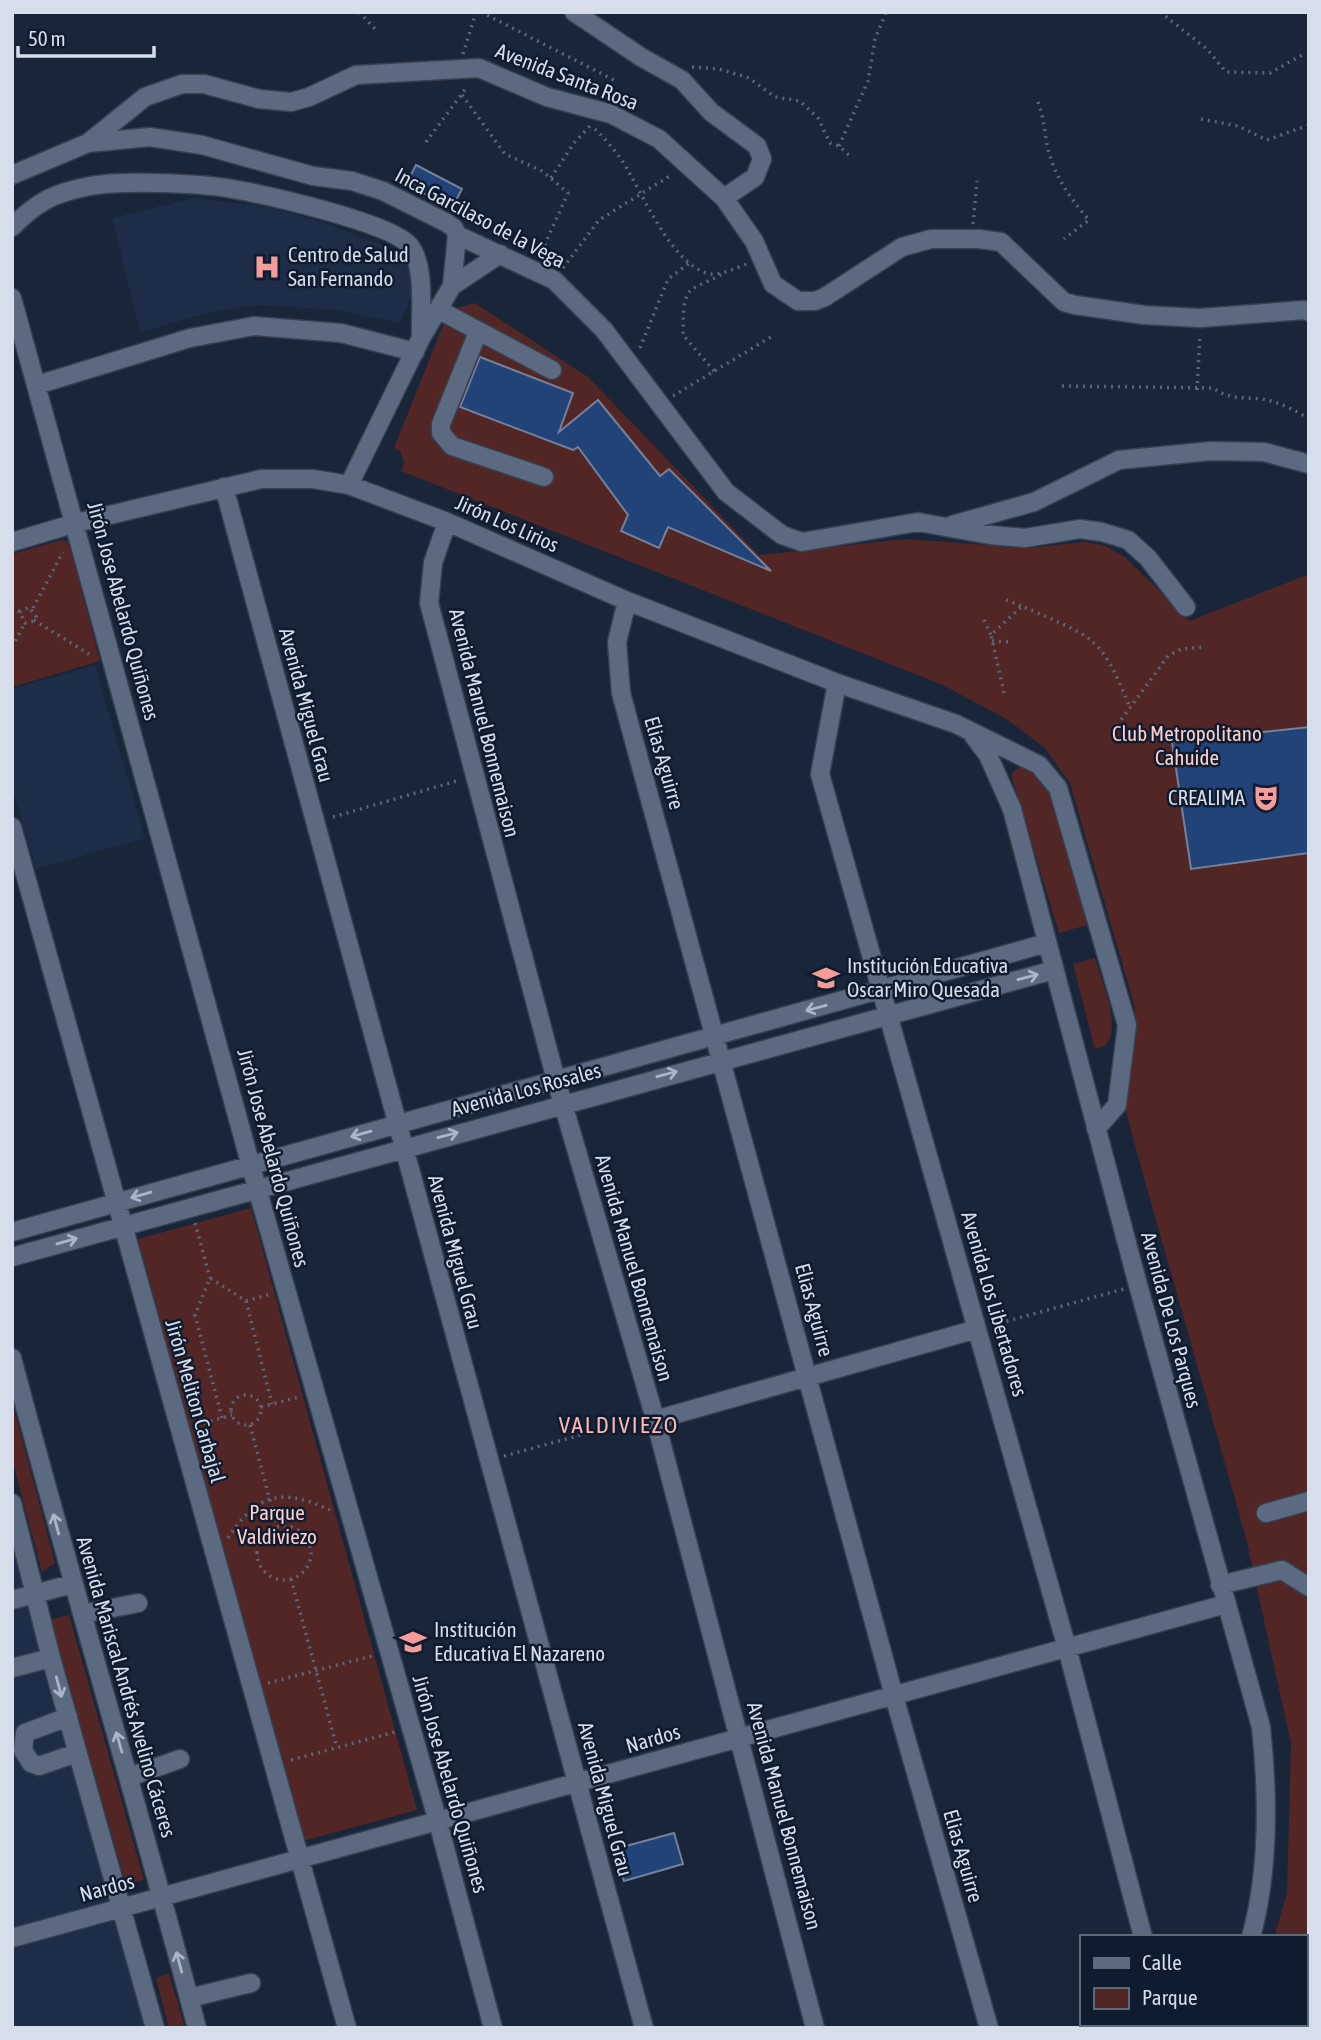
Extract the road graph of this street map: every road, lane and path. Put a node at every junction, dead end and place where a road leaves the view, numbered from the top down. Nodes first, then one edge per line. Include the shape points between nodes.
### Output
1 (359, 12) edge
2 (479, 12) edge
3 (574, 12) edge
4 (886, 12) edge
5 (1160, 12) edge
6 (375, 29) dead end
7 (1302, 55) dead end
8 (462, 60) dead end
9 (479, 68) junction
10 (667, 70) junction
11 (614, 80) dead end
12 (462, 94) junction
13 (1038, 102) dead end
14 (1201, 119) dead end
15 (1309, 125) edge
16 (426, 142) dead end
17 (88, 143) junction
18 (838, 146) junction
19 (852, 158) dead end
20 (689, 164) junction
21 (12, 175) edge
22 (551, 178) junction
23 (977, 181) dead end
24 (639, 194) junction
25 (724, 198) junction
26 (12, 227) edge
27 (457, 235) junction
28 (972, 239) junction
29 (1064, 239) dead end
30 (500, 254) junction
31 (762, 258) junction
32 (691, 262) junction
33 (533, 270) junction
34 (724, 273) junction
35 (554, 280) junction
36 (452, 286) junction
37 (12, 298) edge
38 (439, 310) junction
39 (1309, 312) edge
40 (1200, 317) junction
41 (478, 332) junction
42 (771, 337) dead end
43 (418, 345) junction
44 (632, 368) junction
45 (552, 370) dead end
46 (714, 371) junction
47 (37, 385) junction
48 (1062, 386) dead end
49 (1197, 390) junction
50 (662, 407) junction
51 (1309, 419) edge
52 (1309, 464) edge
53 (544, 477) dead end
54 (349, 485) junction
55 (224, 487) junction
56 (447, 522) junction
57 (949, 526) junction
58 (77, 528) junction
59 (12, 541) edge
60 (1006, 600) dead end
61 (627, 601) junction
62 (1022, 606) junction
63 (12, 607) edge
64 (1186, 607) dead end
65 (33, 608) junction
66 (20, 612) junction
67 (984, 620) dead end
68 (34, 621) junction
69 (25, 623) junction
70 (991, 635) junction
71 (992, 641) junction
72 (1009, 642) dead end
73 (12, 647) edge
74 (1206, 647) dead end
75 (116, 669) junction
76 (836, 683) junction
77 (1004, 694) dead end
78 (1130, 708) junction
79 (967, 730) junction
80 (1113, 731) dead end
81 (473, 776) junction
82 (314, 823) junction
83 (12, 827) edge
84 (1047, 943) junction
85 (1054, 970) junction
86 (882, 989) junction
87 (889, 1014) junction
88 (716, 1035) junction
89 (723, 1059) junction
90 (556, 1080) junction
91 (562, 1103) junction
92 (397, 1124) junction
93 (1096, 1129) junction
94 (403, 1147) junction
95 (250, 1165) junction
96 (257, 1188) junction
97 (116, 1202) junction
98 (191, 1206) junction
99 (207, 1222) dead end
100 (122, 1225) junction
101 (196, 1225) junction
102 (185, 1228) dead end
103 (12, 1232) edge
104 (12, 1256) edge
105 (210, 1278) junction
106 (270, 1282) dead end
107 (1138, 1285) junction
108 (273, 1293) junction
109 (246, 1301) junction
110 (276, 1306) dead end
111 (977, 1329) junction
112 (12, 1358) edge
113 (808, 1377) junction
114 (308, 1394) junction
115 (272, 1404) junction
116 (261, 1407) junction
117 (305, 1409) dead end
118 (232, 1415) junction
119 (222, 1418) junction
120 (654, 1418) junction
121 (250, 1425) junction
122 (180, 1429) junction
123 (489, 1460) junction
124 (269, 1498) junction
125 (330, 1499) dead end
126 (1309, 1501) edge
127 (12, 1503) edge
128 (1266, 1513) dead end
129 (277, 1527) junction
130 (221, 1531) dead end
131 (291, 1579) junction
132 (1304, 1579) edge
133 (72, 1584) junction
134 (1220, 1585) junction
135 (36, 1594) junction
136 (12, 1600) edge
137 (138, 1602) dead end
138 (1226, 1604) junction
139 (82, 1614) junction
140 (369, 1643) dead end
141 (1067, 1648) junction
142 (381, 1654) junction
143 (51, 1658) junction
144 (12, 1668) edge
145 (376, 1668) dead end
146 (316, 1670) junction
147 (253, 1687) junction
148 (894, 1696) junction
149 (68, 1717) junction
150 (390, 1720) dead end
151 (402, 1730) junction
152 (740, 1738) junction
153 (397, 1745) dead end
154 (337, 1748) junction
155 (77, 1753) junction
156 (180, 1759) dead end
157 (274, 1765) junction
158 (129, 1777) junction
159 (578, 1784) junction
160 (438, 1822) junction
161 (301, 1860) junction
162 (161, 1897) junction
163 (123, 1907) junction
164 (1142, 1935) edge
165 (1252, 1935) edge
166 (12, 1938) edge
167 (251, 1983) dead end
168 (189, 1998) junction
169 (155, 2028) edge
170 (197, 2028) edge
171 (346, 2028) edge
172 (493, 2028) edge
173 (644, 2028) edge
174 (815, 2028) edge
175 (989, 2028) edge

1 - 6 path
2 - 8 path
2 - 11 path
3 - 10 street
4 - 18 path via 874,39 868,81
5 - 7 path via 1207,49 1226,72 1270,73
9 - 12 path
9 - 17 street, Avenida Santa Rosa via 356,75 291,102 259,99 204,84 182,84 145,97
9 - 20 street, Avenida Santa Rosa via 547,97 611,114 659,139
10 - 18 path via 699,66 749,78 775,97 808,107 830,144
10 - 25 street via 711,112 757,146 762,159 755,177
12 - 16 path
12 - 22 path via 505,154
13 - 29 path via 1062,187 1089,220
14 - 15 path via 1238,126 1267,140
17 - 21 street, Inca Garcilaso de la Vega
17 - 27 street, Inca Garcilaso de la Vega via 150,137 352,181 435,216
18 - 19 path
20 - 24 path
20 - 25 street, Avenida Santa Rosa
22 - 24 path via 592,125 623,162
22 - 33 path via 568,193
23 - 28 path
24 - 32 path
24 - 35 path via 600,220
25 - 31 street, Avenida Santa Rosa
26 - 43 street via 36,202 91,186 171,184 237,189 381,228 408,243 418,258
27 - 30 street, Inca Garcilaso de la Vega
27 - 36 street
28 - 31 street, Avenida Santa Rosa via 931,239 902,247 815,302 798,301 774,284
28 - 40 street, Avenida Santa Rosa via 1000,242 1064,302 1143,315
30 - 33 street, Inca Garcilaso de la Vega
30 - 36 street
31 - 34 path
32 - 34 path via 706,273
32 - 44 path via 668,279
33 - 35 street, Inca Garcilaso de la Vega
34 - 46 path via 693,288 686,297 682,335
35 - 44 street, Inca Garcilaso de la Vega via 604,330
36 - 38 street
37 - 47 street, Jirón Jose Abelardo Quiñones
38 - 41 street
38 - 43 street
39 - 40 street, Avenida Santa Rosa
40 - 49 path
41 - 45 street
41 - 53 street via 441,433 452,446
42 - 46 path
43 - 47 street via 254,326 190,338
43 - 54 street
44 - 50 street, Inca Garcilaso de la Vega
46 - 50 path
47 - 58 street, Jirón Jose Abelardo Quiñones
48 - 49 path
49 - 51 path via 1214,388 1221,394 1263,400
50 - 57 street, Inca Garcilaso de la Vega via 726,492 782,536 802,542 918,522
52 - 57 street via 1264,452 1211,451 1119,460 1034,502
54 - 55 street, Jirón Los Lirios via 313,479 261,479
54 - 56 street, Jirón Los Lirios
55 - 58 street, Jirón Los Lirios
55 - 82 street, Avenida Miguel Grau
56 - 61 street, Jirón Los Lirios
56 - 81 street, Avenida Manuel Bonnemaison via 433,563 429,603
57 - 64 street via 1025,538 1080,529 1128,540
58 - 59 street, Jirón Los Lirios
58 - 65 path
58 - 75 street, Jirón Jose Abelardo Quiñones
60 - 62 path
61 - 76 street, Jirón Los Lirios
61 - 88 street, Elias Aguirre via 617,642 621,693
62 - 70 path
62 - 78 path via 1092,638 1111,661
63 - 66 path
65 - 66 path
65 - 68 path
66 - 69 path
67 - 70 path
68 - 69 path
68 - 75 path
69 - 73 path
70 - 71 path
71 - 72 path
71 - 77 path
74 - 78 path via 1181,649 1168,656
75 - 95 street, Jirón Jose Abelardo Quiñones
76 - 79 street, Jirón Los Lirios
76 - 86 street, Avenida Los Libertadores via 820,774
78 - 80 path
79 - 84 street, Avenida De Los Parques via 988,755 1012,809
79 - 93 street, Jirón Los Lirios via 1039,765 1058,788 1127,1025 1117,1105
81 - 82 path
81 - 90 street, Avenida Manuel Bonnemaison
82 - 92 street, Avenida Miguel Grau
83 - 97 street, Jirón Meliton Carbajal
84 - 85 street, Avenida De Los Parques
84 - 86 street, Avenida Los Rosales
87 -> 85 street, Avenida Los Rosales
85 - 93 street, Avenida De Los Parques
86 - 87 street, Avenida Los Libertadores
86 -> 88 street, Avenida Los Rosales
87 - 89 street, Avenida Los Rosales
87 - 111 street, Avenida Los Libertadores
88 - 89 street, Elias Aguirre
88 - 90 street, Avenida Los Rosales
91 -> 89 street, Avenida Los Rosales
89 - 113 street, Elias Aguirre
90 - 91 street, Avenida Manuel Bonnemaison
90 - 92 street, Avenida Los Rosales
94 -> 91 street, Avenida Los Rosales
91 - 120 street, Avenida Manuel Bonnemaison
92 - 94 street, Avenida Miguel Grau
92 -> 95 street, Avenida Los Rosales
93 - 107 street, Avenida De Los Parques
94 - 96 street, Avenida Los Rosales
94 - 123 street, Avenida Miguel Grau
95 - 96 street, Jirón Jose Abelardo Quiñones
95 -> 97 street, Avenida Los Rosales
96 - 98 street, Avenida Los Rosales
96 - 114 street, Jirón Jose Abelardo Quiñones
97 - 100 street, Jirón Meliton Carbajal
97 - 103 street, Avenida Los Rosales
98 - 100 street, Avenida Los Rosales
98 - 101 path
99 - 101 path
104 -> 100 street, Avenida Los Rosales
100 - 122 street, Jirón Meliton Carbajal
101 - 102 path
101 - 105 path
105 - 109 path
105 - 119 path via 195,1315
106 - 108 path
107 - 111 path
107 - 134 street, Avenida De Los Parques
108 - 109 path
108 - 110 path
109 - 115 path
111 - 113 street
111 - 141 street, Avenida Los Libertadores
133 -> 112 street, Avenida Mariscal Andrés Avelino Cáceres
113 - 120 street
113 - 148 street, Elias Aguirre
114 - 115 path
114 - 117 path
114 - 142 street, Jirón Jose Abelardo Quiñones
115 - 116 path
116 - 118 path via 244,1395 232,1404
116 - 121 path via 258,1420
118 - 119 path
118 - 121 path via 240,1425
119 - 122 path
120 - 123 path
120 - 152 street, Avenida Manuel Bonnemaison
121 - 124 path
122 - 147 street, Jirón Meliton Carbajal
123 - 159 street, Avenida Miguel Grau
124 - 125 path via 289,1496 333,1512
124 - 129 path
124 - 130 path via 240,1519 224,1544
126 - 128 street
127 - 135 street
129 - 131 path via 258,1545 259,1563 270,1576
129 - 131 path via 295,1528 311,1549 308,1566
131 - 146 path
132 - 134 street via 1282,1570
133 - 135 street
133 - 139 street, Avenida Mariscal Andrés Avelino Cáceres
134 - 138 street, Avenida De Los Parques
135 - 136 street
135 - 143 street
137 - 139 street
138 - 141 street, Nardos
138 - 165 street, Avenida De Los Parques via 1261,1727 1266,1779
158 -> 139 street, Avenida Mariscal Andrés Avelino Cáceres
140 - 142 path
141 - 148 street, Nardos
141 - 164 street, Avenida Los Libertadores
142 - 145 path
142 - 146 path
142 - 151 street, Jirón Jose Abelardo Quiñones
143 - 144 street
143 -> 149 street
146 - 147 path
146 - 154 path
147 - 157 street, Jirón Meliton Carbajal
148 - 152 street, Nardos
148 - 175 street, Elias Aguirre
149 - 155 street
149 - 155 street via 25,1733 23,1750 31,1763 39,1766
150 - 151 path
151 - 153 path
151 - 154 path
151 - 160 street, Jirón Jose Abelardo Quiñones
152 - 159 street, Nardos
152 - 174 street, Avenida Manuel Bonnemaison
154 - 157 path
155 - 163 street
156 - 158 street
157 - 161 street, Jirón Meliton Carbajal
158 - 162 street, Avenida Mariscal Andrés Avelino Cáceres
159 - 160 street, Nardos
159 - 173 street, Avenida Miguel Grau
160 - 161 street, Nardos
160 - 172 street, Jirón Jose Abelardo Quiñones
161 - 162 street, Nardos
161 - 171 street, Jirón Meliton Carbajal
162 - 163 street, Nardos
168 -> 162 street, Avenida Mariscal Andrés Avelino Cáceres
163 - 166 street, Nardos
163 - 169 street
167 - 168 street
168 - 170 street, Avenida Mariscal Andrés Avelino Cáceres

